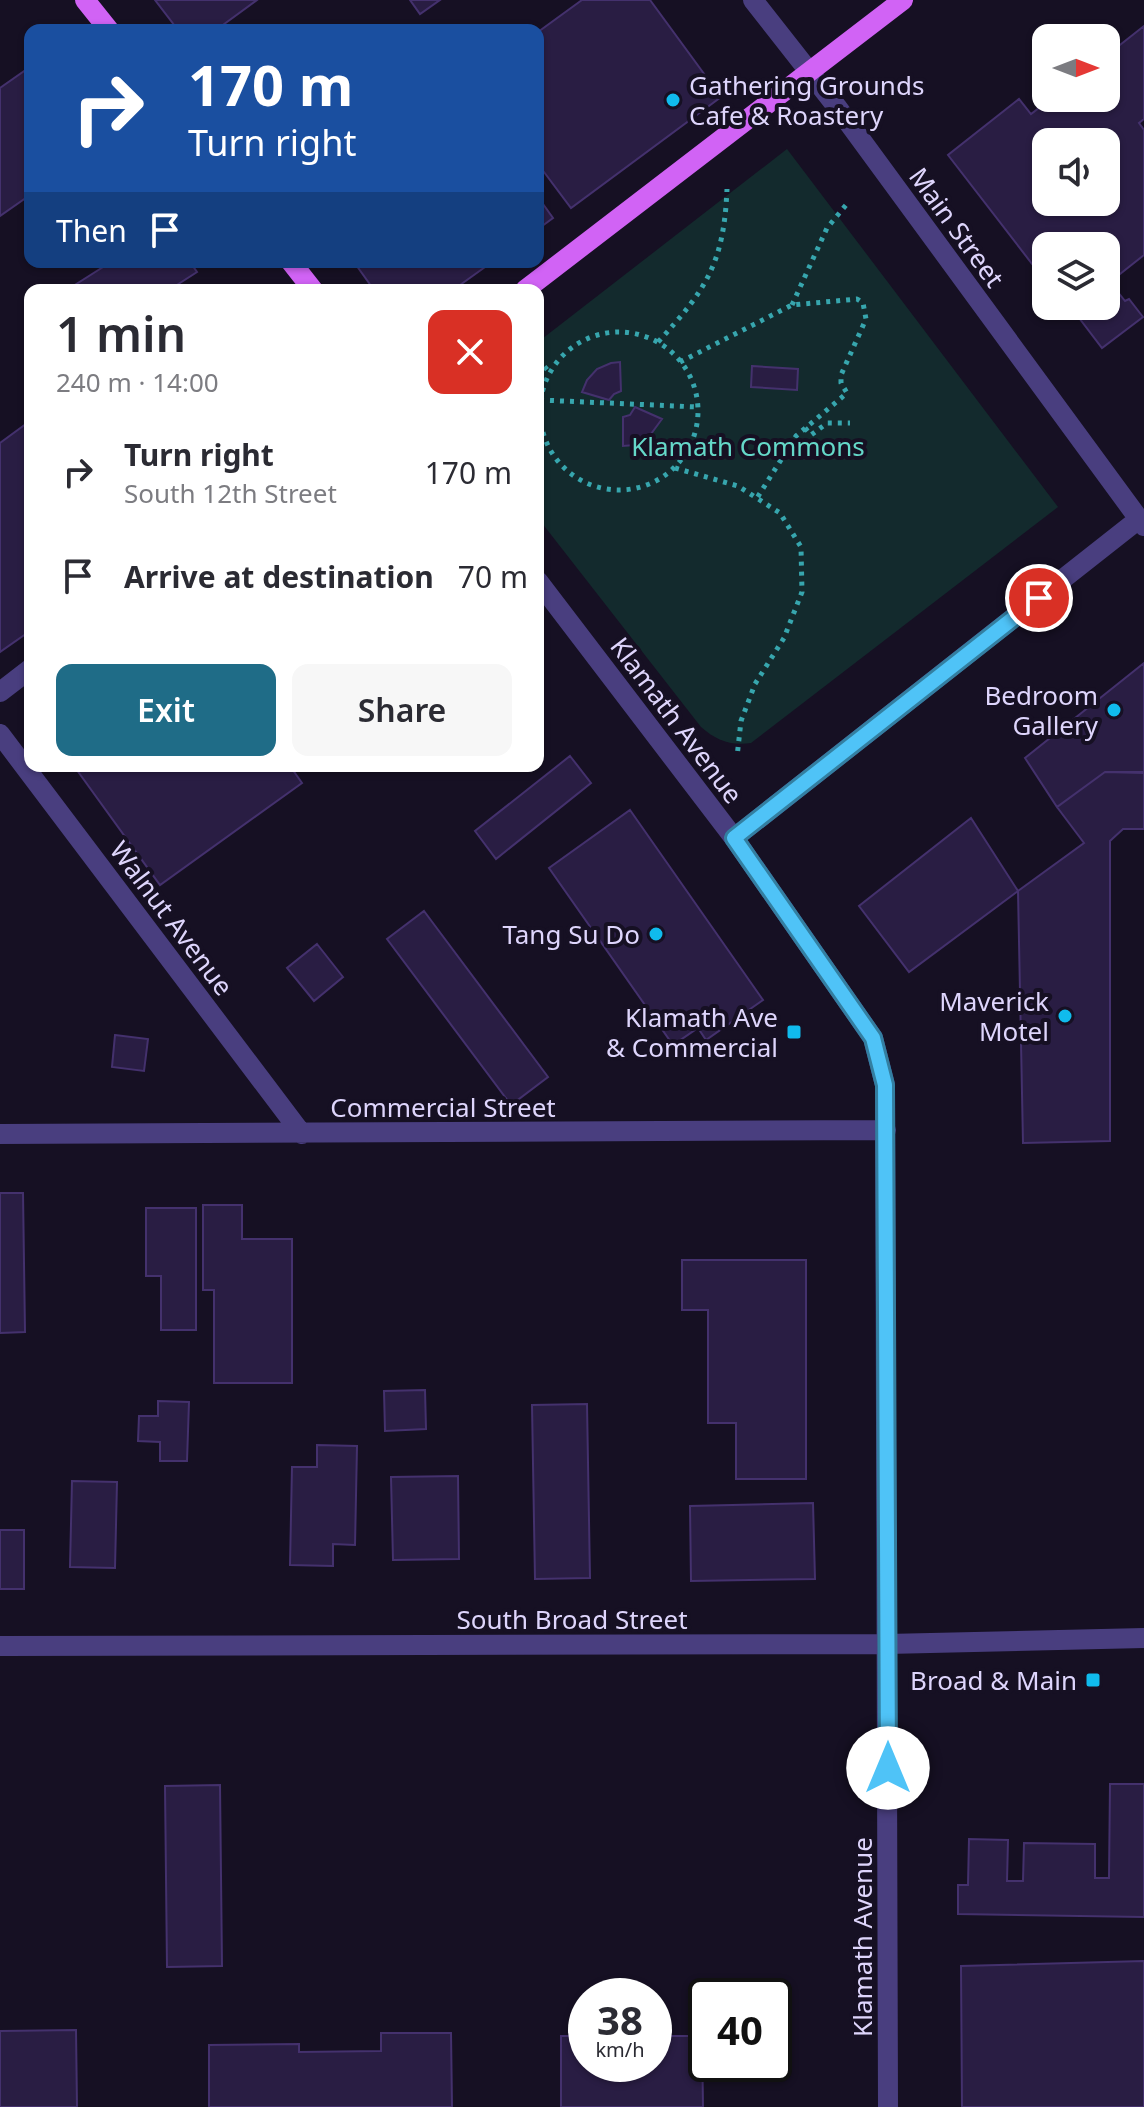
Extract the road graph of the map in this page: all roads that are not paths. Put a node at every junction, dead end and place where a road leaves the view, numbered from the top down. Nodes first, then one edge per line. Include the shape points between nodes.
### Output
1 (85, 0) edge
2 (753, 0) edge
3 (903, 0) edge
4 (104, 24) edge
5 (810, 71) junction
6 (296, 268) edge
7 (308, 284) edge
8 (533, 284) edge
9 (1142, 523) edge
10 (544, 589) edge
11 (24, 674) edge
12 (0, 692) edge
13 (0, 734) edge
14 (24, 766) edge
15 (29, 772) edge
16 (734, 838) junction
17 (886, 1130) junction
18 (0, 1134) edge
19 (302, 1134) junction
20 (1144, 1638) edge
21 (887, 1644) junction
22 (0, 1646) edge
23 (888, 2107) edge

1 - 4 main road
2 - 5 street, Main Street
3 - 5 main road
5 - 8 main road
5 - 9 street, Main Street
6 - 7 main road
9 - 16 street
10 - 16 street, Klamath Avenue
11 - 12 street
13 - 14 street, Walnut Avenue
15 - 19 street, Walnut Avenue
16 - 17 street, Klamath Avenue via 873,1038 885,1085
17 - 19 street, Commercial Street
17 - 21 street, Klamath Avenue
18 - 19 street, Commercial Street
20 - 21 street, South Broad Street
21 - 22 street, South Broad Street
21 - 23 street, Klamath Avenue

